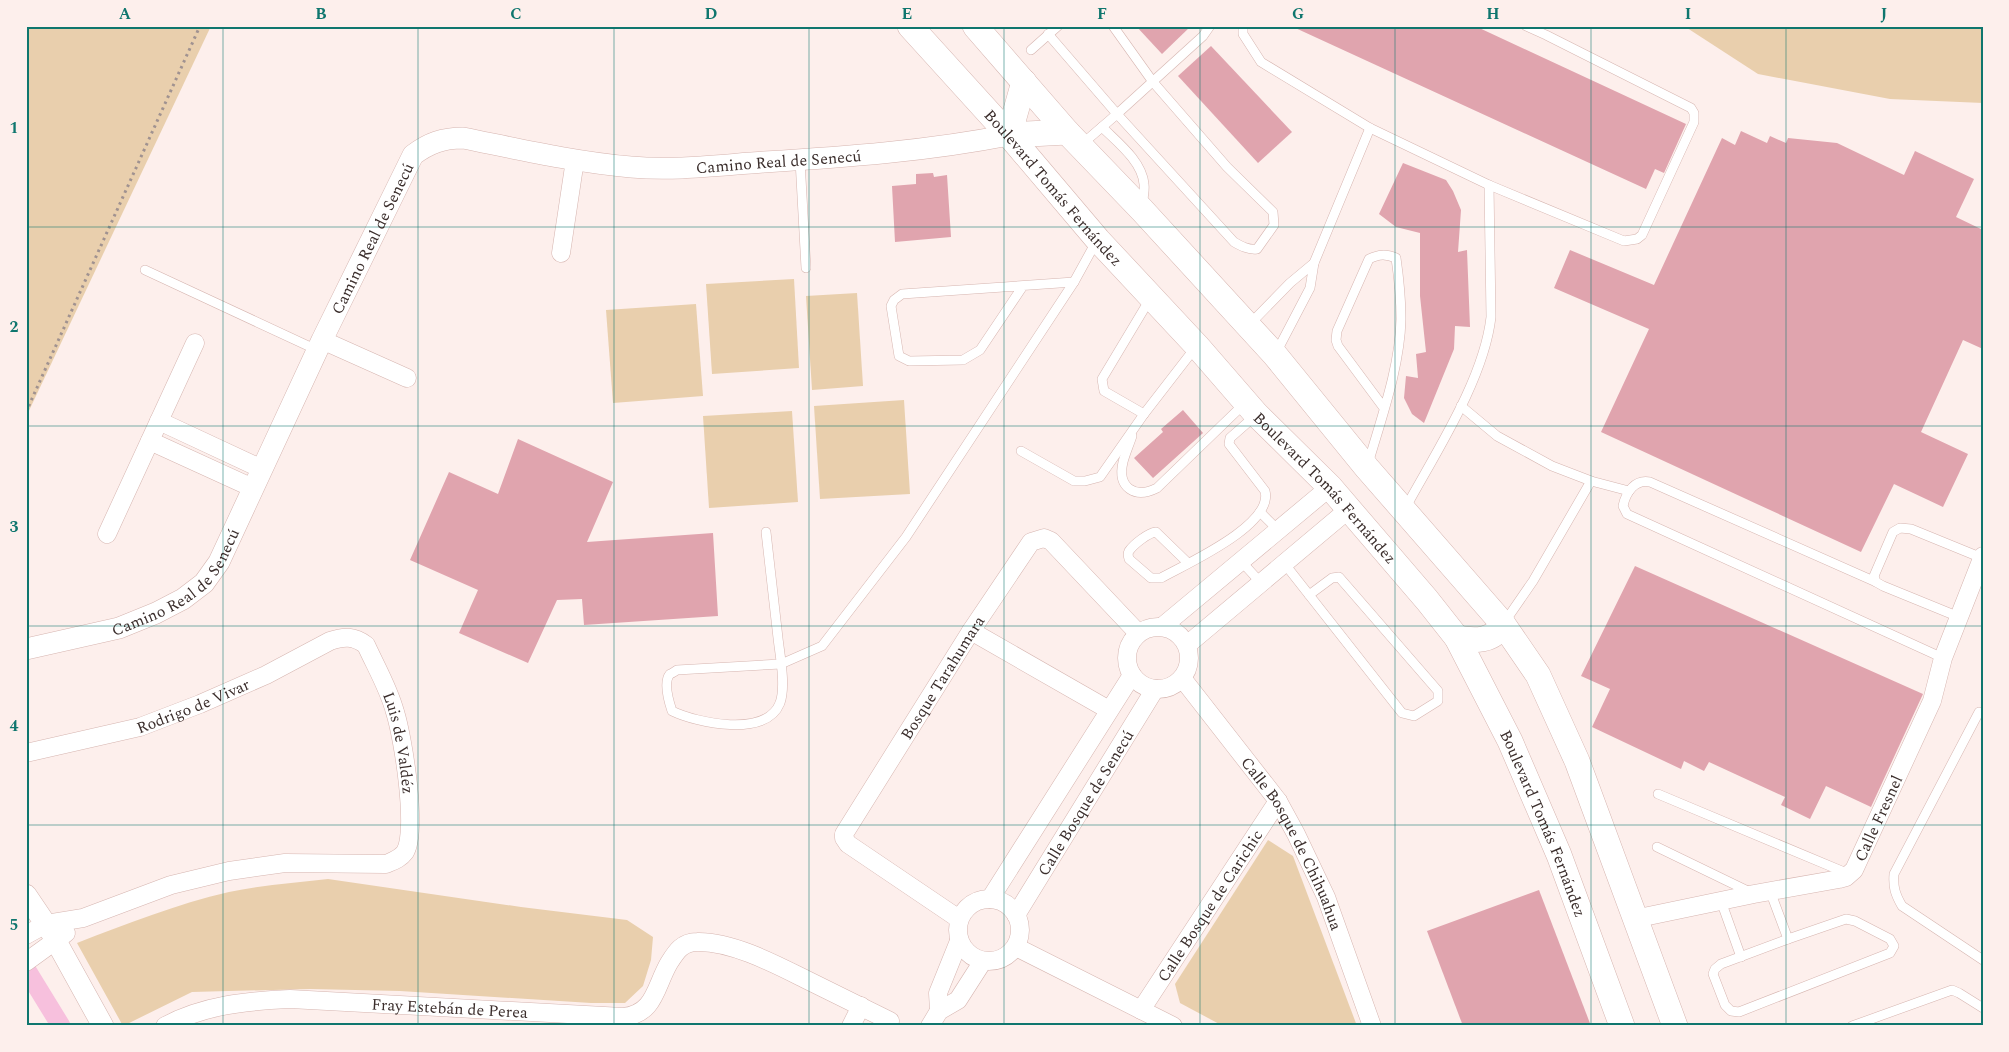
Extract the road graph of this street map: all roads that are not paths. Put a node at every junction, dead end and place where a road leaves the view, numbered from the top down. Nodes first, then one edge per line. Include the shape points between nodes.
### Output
1 (910, 26) edge
2 (975, 26) edge
3 (1058, 26) edge
4 (1113, 26) edge
5 (1210, 26) edge
6 (1526, 26) edge
7 (1244, 29) edge
8 (1048, 34) junction
9 (1030, 50) dead end
10 (1024, 82) junction
11 (1153, 82) junction
12 (1117, 114) junction
13 (1102, 127) junction
14 (1370, 128) junction
15 (1008, 135) junction
16 (1073, 139) junction
17 (574, 160) junction
18 (800, 160) junction
19 (1489, 185) junction
20 (1142, 210) junction
21 (1098, 240) junction
22 (561, 253) dead end
23 (1314, 263) junction
24 (806, 268) dead end
25 (145, 270) dead end
26 (1074, 282) junction
27 (1023, 286) junction
28 (1151, 298) junction
29 (1248, 326) junction
30 (195, 343) dead end
31 (320, 345) junction
32 (1197, 346) junction
33 (1275, 355) junction
34 (407, 378) dead end
35 (1461, 406) junction
36 (1251, 408) junction
37 (1384, 408) junction
38 (1144, 414) junction
39 (159, 421) junction
40 (1137, 424) junction
41 (150, 440) junction
42 (1021, 451) dead end
43 (1367, 468) junction
44 (257, 479) junction
45 (1591, 482) junction
46 (1330, 487) junction
47 (1629, 490) junction
48 (1349, 509) junction
49 (1404, 511) junction
50 (1260, 512) junction
51 (1278, 530) junction
52 (766, 532) dead end
53 (107, 534) dead end
54 (1982, 557) edge
55 (1241, 561) junction
56 (1188, 563) junction
57 (1284, 564) junction
58 (1876, 582) junction
59 (1261, 583) junction
60 (1309, 595) junction
61 (1959, 616) junction
62 (1503, 624) junction
63 (1163, 626) junction
64 (971, 631) junction
65 (1138, 633) junction
66 (350, 637) joint
67 (1457, 638) junction
68 (1187, 645) junction
69 (26, 649) edge
70 (1943, 658) junction
71 (780, 664) junction
72 (1132, 675) junction
73 (1182, 678) junction
74 (1155, 689) junction
75 (1109, 710) junction
76 (1979, 712) dead end
77 (26, 753) edge
78 (1658, 794) dead end
79 (1278, 801) junction
80 (1656, 847) dead end
81 (1849, 874) junction
82 (1762, 893) junction
83 (26, 895) edge
84 (990, 899) junction
85 (1721, 901) junction
86 (1016, 915) junction
87 (959, 919) junction
88 (1634, 919) junction
89 (51, 933) junction
90 (26, 935) edge
91 (1788, 939) junction
92 (959, 941) junction
93 (1016, 947) junction
94 (1741, 956) junction
95 (33, 958) edge
96 (1983, 960) edge
97 (984, 961) junction
98 (861, 1006) junction
99 (1983, 1008) edge
100 (939, 1010) junction
101 (1141, 1010) junction
102 (890, 1021) dead end
103 (1854, 1025) edge
104 (103, 1026) edge
105 (165, 1026) edge
106 (851, 1026) edge
107 (930, 1026) edge
108 (1173, 1026) edge
109 (1372, 1026) edge
110 (1622, 1026) edge
111 (1675, 1026) edge

1 - 15 main road, Boulevard Tomás Fernández
2 - 10 main road
3 - 8 lane
4 - 11 lane
5 - 11 lane via 1204,36
6 - 19 lane via 1690,108 1694,122 1642,235 1631,240 1624,241
7 - 14 lane via 1261,62
8 - 9 lane
8 - 12 lane
10 - 15 main road
10 - 16 main road
11 - 12 lane
11 - 12 lane via 1227,167 1273,212 1274,225 1257,249 1251,250 1234,242
12 - 13 lane
13 - 16 lane
13 - 20 lane via 1128,153 1142,176
14 - 19 lane
14 - 23 lane
15 - 16 main road
15 - 18 street, Camino Real de Senecú
15 - 21 main road, Boulevard Tomás Fernández
16 - 20 main road
17 - 18 street, Camino Real de Senecú via 670,168
17 - 22 street
17 - 31 street, Camino Real de Senecú via 463,138 437,141 412,155
18 - 24 lane
19 - 35 lane via 1490,334
20 - 29 main road
21 - 26 lane
21 - 28 main road, Boulevard Tomás Fernández
23 - 29 lane
23 - 33 lane via 1310,288
25 - 31 lane
26 - 27 lane
26 - 71 lane via 906,537 822,646
27 - 27 lane via 902,294 892,306 899,356 909,361 963,360 970,357 980,350
28 - 32 main road, Boulevard Tomás Fernández
28 - 38 lane via 1102,379 1104,391
29 - 33 main road
30 - 39 street
31 - 34 street
31 - 44 street, Camino Real de Senecú
32 - 36 main road, Boulevard Tomás Fernández
32 - 38 lane
33 - 43 main road
35 - 45 lane via 1497,436 1552,466
35 - 49 lane
36 - 40 lane via 1157,488 1136,493 1124,484 1122,474
36 - 46 main road, Boulevard Tomás Fernández
36 - 50 lane via 1229,444 1265,491 1266,500
37 - 37 lane via 1401,321 1396,258 1387,254 1369,259 1336,340
37 - 43 lane
38 - 40 lane
39 - 41 street
39 - 44 street
40 - 42 lane via 1100,477 1094,479 1074,482
41 - 44 street
41 - 53 street
43 - 49 main road
44 - 69 street, Camino Real de Senecú via 219,562 204,583 183,599 119,628
45 - 47 lane
45 - 62 lane via 1534,581
46 - 48 main road, Boulevard Tomás Fernández
46 - 51 street
47 - 58 lane via 1637,482 1650,482
47 - 70 lane via 1623,506 1627,514
48 - 57 street
48 - 67 main road, Boulevard Tomás Fernández
49 - 62 main road
50 - 51 lane
50 - 56 lane via 1220,547
51 - 55 street
52 - 71 lane
54 - 58 lane via 1911,529 1900,528 1893,532 1874,576
54 - 61 street, Calle Fresnel
55 - 59 lane
55 - 63 street
56 - 56 lane via 1156,532 1150,533 1128,553 1129,559 1151,578 1161,578
57 - 59 street
57 - 60 lane
58 - 61 lane
59 - 68 street
60 - 60 lane via 1402,713 1414,716 1438,702 1438,692 1339,577 1332,578
61 - 70 street, Calle Fresnel
62 - 67 main road via 1495,636 1489,638
62 - 88 main road via 1538,675 1577,760
63 - 65 street
63 - 68 street via 1182,636
64 - 65 street, Bosque Tarahumara via 1031,542 1044,538 1051,541
64 - 75 street
64 - 87 street, Bosque Tarahumara via 844,834 848,844
65 - 72 street via 1128,649 1127,665
66 - 77 street, Rodrigo de Vivar via 330,641 266,675 140,727
66 - 89 street, Luis de Valdéz via 366,645 395,711 407,766 410,837 399,858 386,864 285,863 171,884
67 - 110 main road, Boulevard Tomás Fernández via 1510,741 1560,855
68 - 73 street via 1190,656 1188,669
70 - 81 street, Calle Fresnel via 1932,701 1854,870
71 - 71 lane via 678,670 670,674 668,701 672,711 681,715 744,726 766,718 779,704 782,690
72 - 74 street via 1145,686
72 - 75 street, Calle Bosque de Senecú
73 - 74 street via 1174,685
73 - 79 street, Calle Bosque de Chihuahua
74 - 86 street, Calle Bosque de Senecú
75 - 84 street, Calle Bosque de Senecú
76 - 96 lane via 1894,874 1893,887 1902,906
78 - 81 lane
79 - 101 street, Calle Bosque de Carichic
79 - 109 street, Calle Bosque de Chihuahua via 1326,897
80 - 82 lane
81 - 82 street, Calle Fresnel via 1839,879
82 - 85 street, Calle Fresnel
82 - 91 lane
83 - 89 street
84 - 86 street via 1010,907
84 - 87 street via 970,905
85 - 88 street, Calle Fresnel
85 - 94 lane
86 - 93 street via 1020,936
87 - 92 street
88 - 111 main road
89 - 90 street
89 - 95 street
89 - 104 street
91 - 94 lane
91 - 94 lane via 1846,919 1890,939 1894,946 1890,953 1739,1012 1731,1011 1725,1005 1713,974 1721,964
92 - 97 street via 969,954
92 - 100 street via 938,993
93 - 97 street via 1004,958
93 - 101 street
97 - 100 street via 958,1000
98 - 102 street, Fray Estebán de Perea
98 - 105 street, Fray Estebán de Perea via 758,956 698,942 677,949 650,1002 643,1012 635,1016 290,999 215,1007 181,1017
98 - 106 street
99 - 103 lane via 1952,990
100 - 107 street
101 - 108 street

